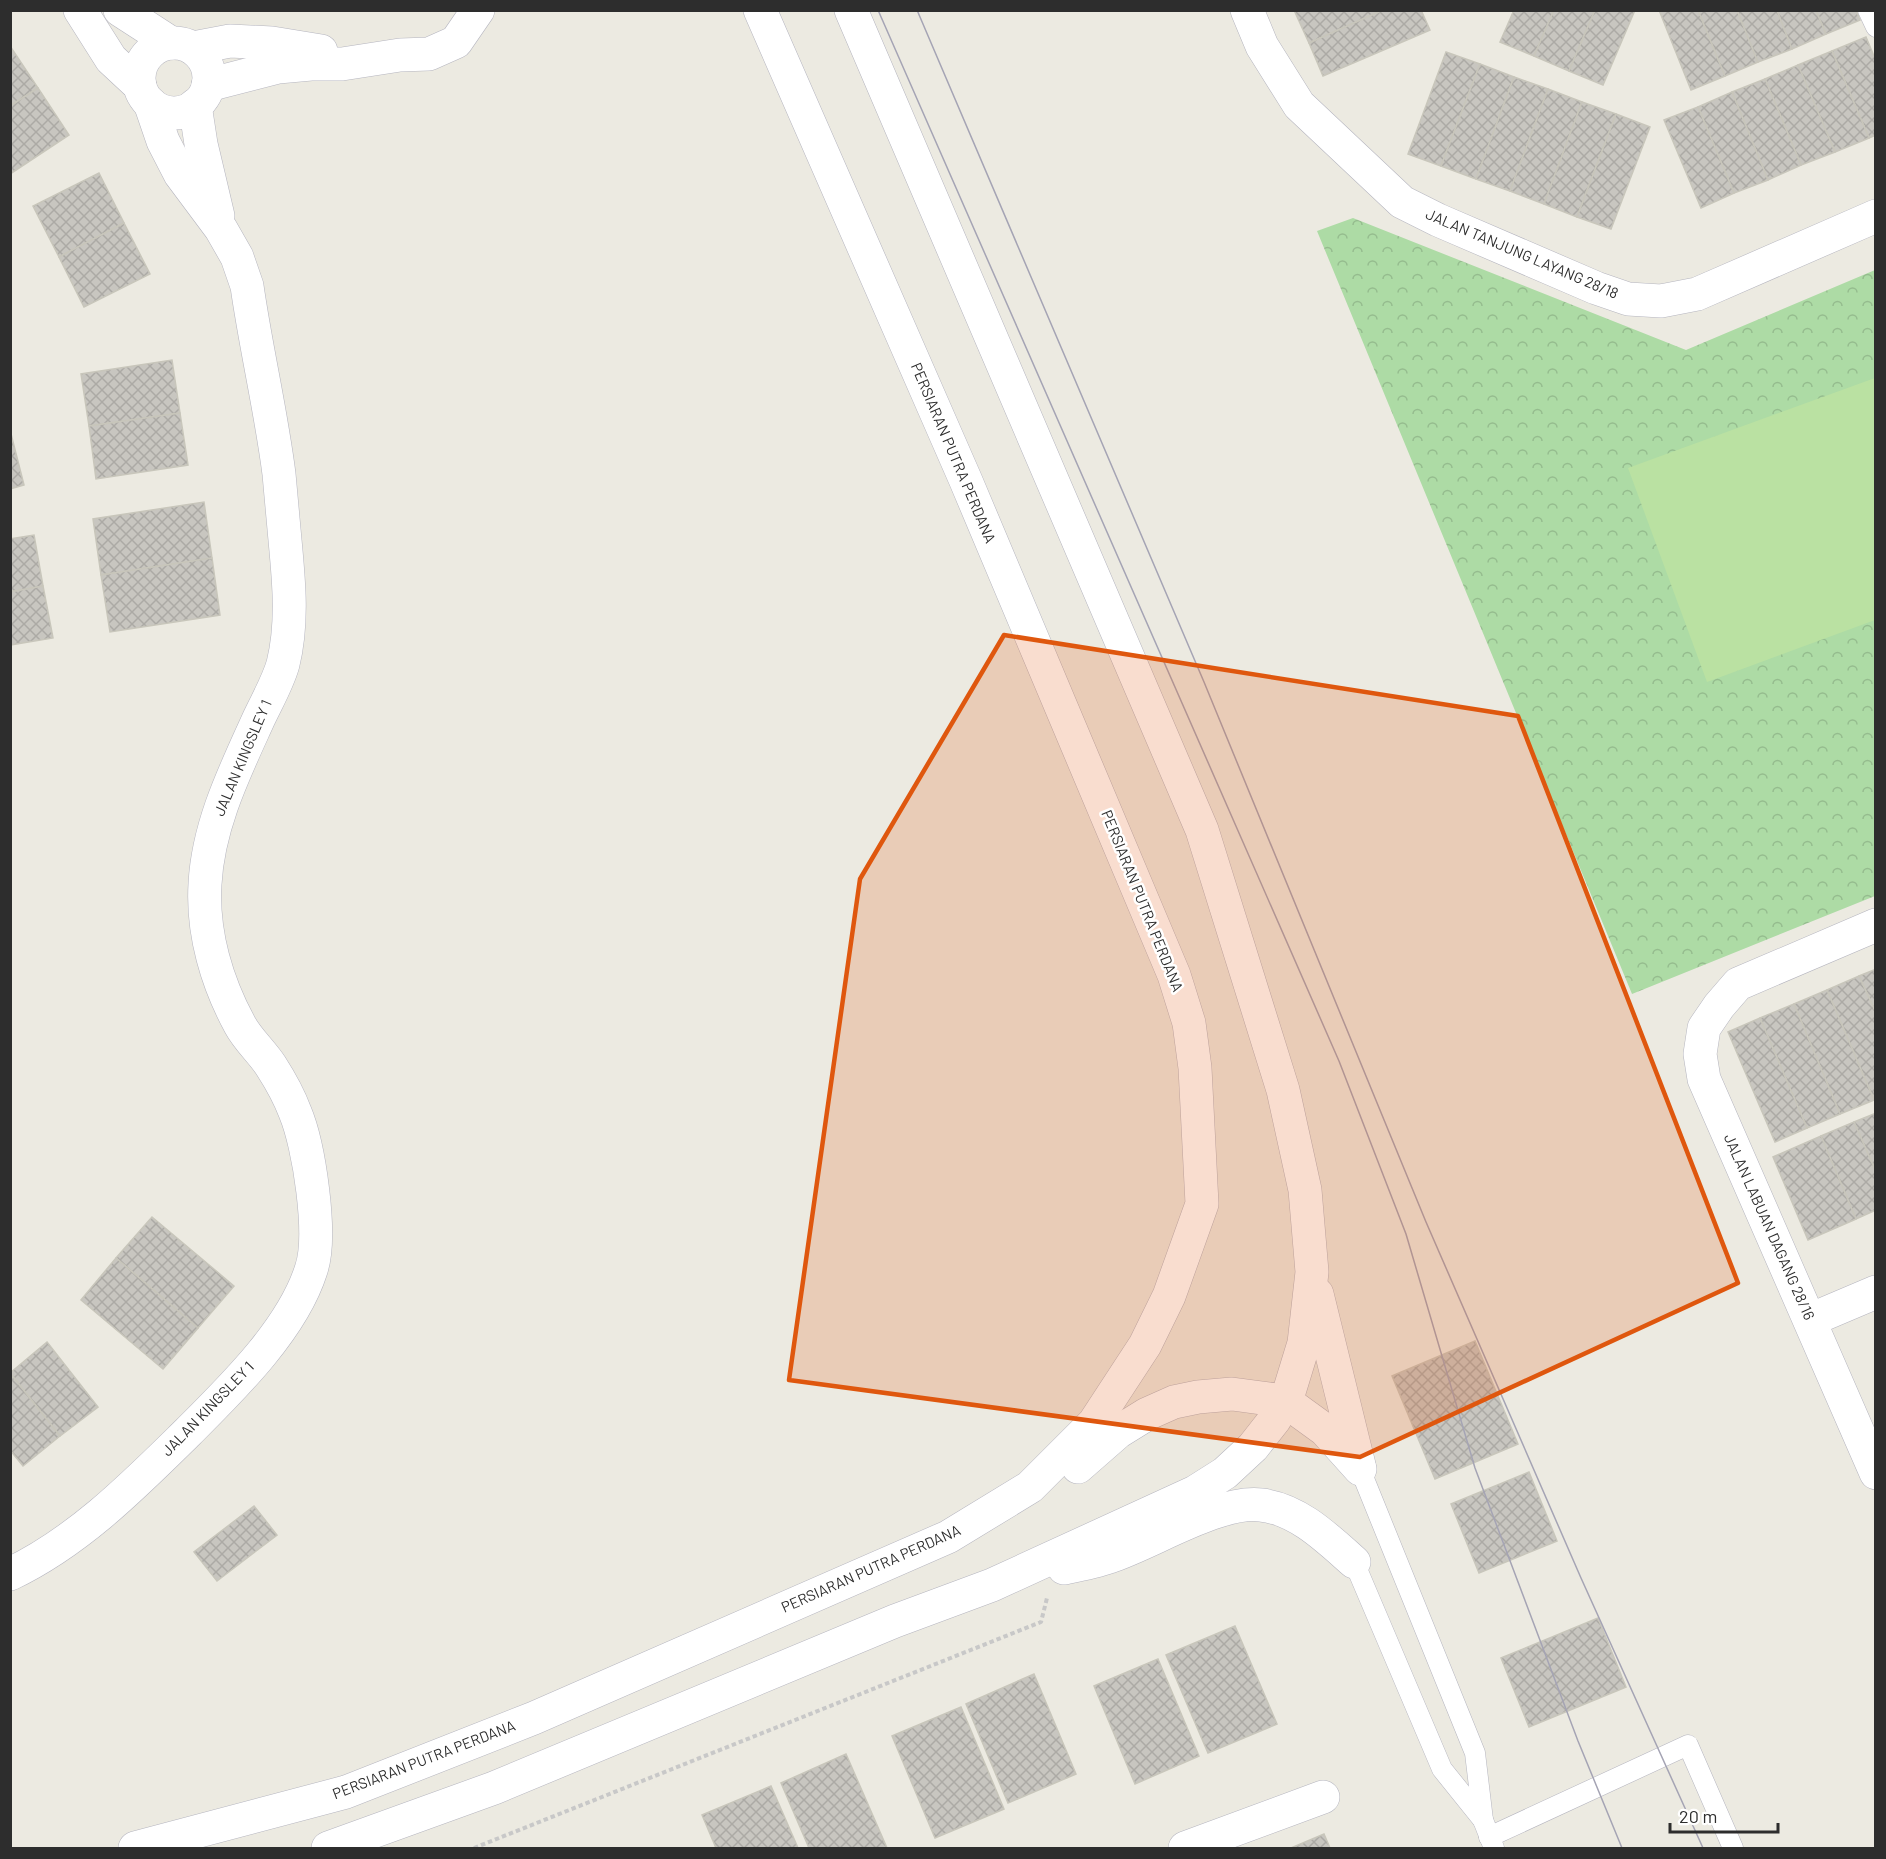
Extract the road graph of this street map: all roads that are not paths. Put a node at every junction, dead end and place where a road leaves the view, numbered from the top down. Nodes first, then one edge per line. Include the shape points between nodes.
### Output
1 (80, 10) edge
2 (120, 10) edge
3 (478, 10) edge
4 (760, 10) edge
5 (851, 10) edge
6 (1247, 10) edge
7 (1868, 10) edge
8 (1875, 27) edge
9 (182, 46) junction
10 (370, 59) junction
11 (145, 94) junction
12 (202, 95) junction
13 (1875, 216) edge
14 (222, 229) junction
15 (1875, 924) edge
16 (1312, 1272) junction
17 (1875, 1292) edge
18 (1810, 1320) junction
19 (1285, 1401) junction
20 (1360, 1469) junction
21 (1875, 1473) edge
22 (948, 1537) junction
23 (1354, 1562) joint
24 (10, 1574) edge
25 (992, 1585) junction
26 (1323, 1797) dead end
27 (1489, 1835) edge
28 (135, 1848) edge
29 (328, 1848) edge
30 (1185, 1848) edge
31 (1733, 1848) edge

1 - 11 main road, JALAN KINGSLEY 1 via 111,59
2 - 9 main road
3 - 10 main road via 456,42 429,54
4 - 22 main road, PERSIARAN PUTRA PERDANA via 1063,707 1174,975 1189,1023 1202,1204 1168,1296 1145,1345 1094,1423 1030,1487
5 - 16 main road via 1202,830 1284,1090 1305,1190
6 - 13 main road, JALAN TANJUNG LAYANG 28/18 via 1262,46 1299,105 1402,202 1628,299 1661,301 1697,294
7 - 8 lane
9 - 10 main road via 230,41 272,43
9 - 11 main road via 153,50 145,57 141,66
9 - 12 main road via 206,64
10 - 12 main road via 279,67
11 - 12 main road via 160,110 172,112 184,111
11 - 14 main road, JALAN KINGSLEY 1 via 180,174
12 - 14 main road, JALAN KINGSLEY 1 via 201,144
14 - 24 main road, JALAN KINGSLEY 1 via 247,286 279,473 290,627 282,668 224,795 210,844 204,885 207,934 219,979 241,1028 272,1067 296,1112 309,1156 315,1232 313,1265 291,1316 235,1386 86,1526
15 - 18 main road, JALAN LABUAN DAGANG 28/16 via 1738,984 1704,1028 1700,1054 1704,1079
16 - 19 main road via 1304,1343
16 - 20 main road
17 - 18 main road
18 - 21 main road, JALAN LABUAN DAGANG 28/16
19 - 20 main road via 1325,1430
19 - 22 main road via 1232,1394 1174,1402 1118,1432 1031,1506
19 - 25 main road via 1253,1447 1225,1473 1196,1492
20 - 27 lane via 1474,1753
22 - 28 main road, PERSIARAN PUTRA PERDANA via 534,1718 346,1792
23 - 25 main road via 1297,1517 1262,1505 1241,1505 1109,1557
23 - 27 lane via 1442,1769
25 - 29 main road via 895,1621 494,1788
26 - 30 main road
27 - 31 lane via 1688,1745

